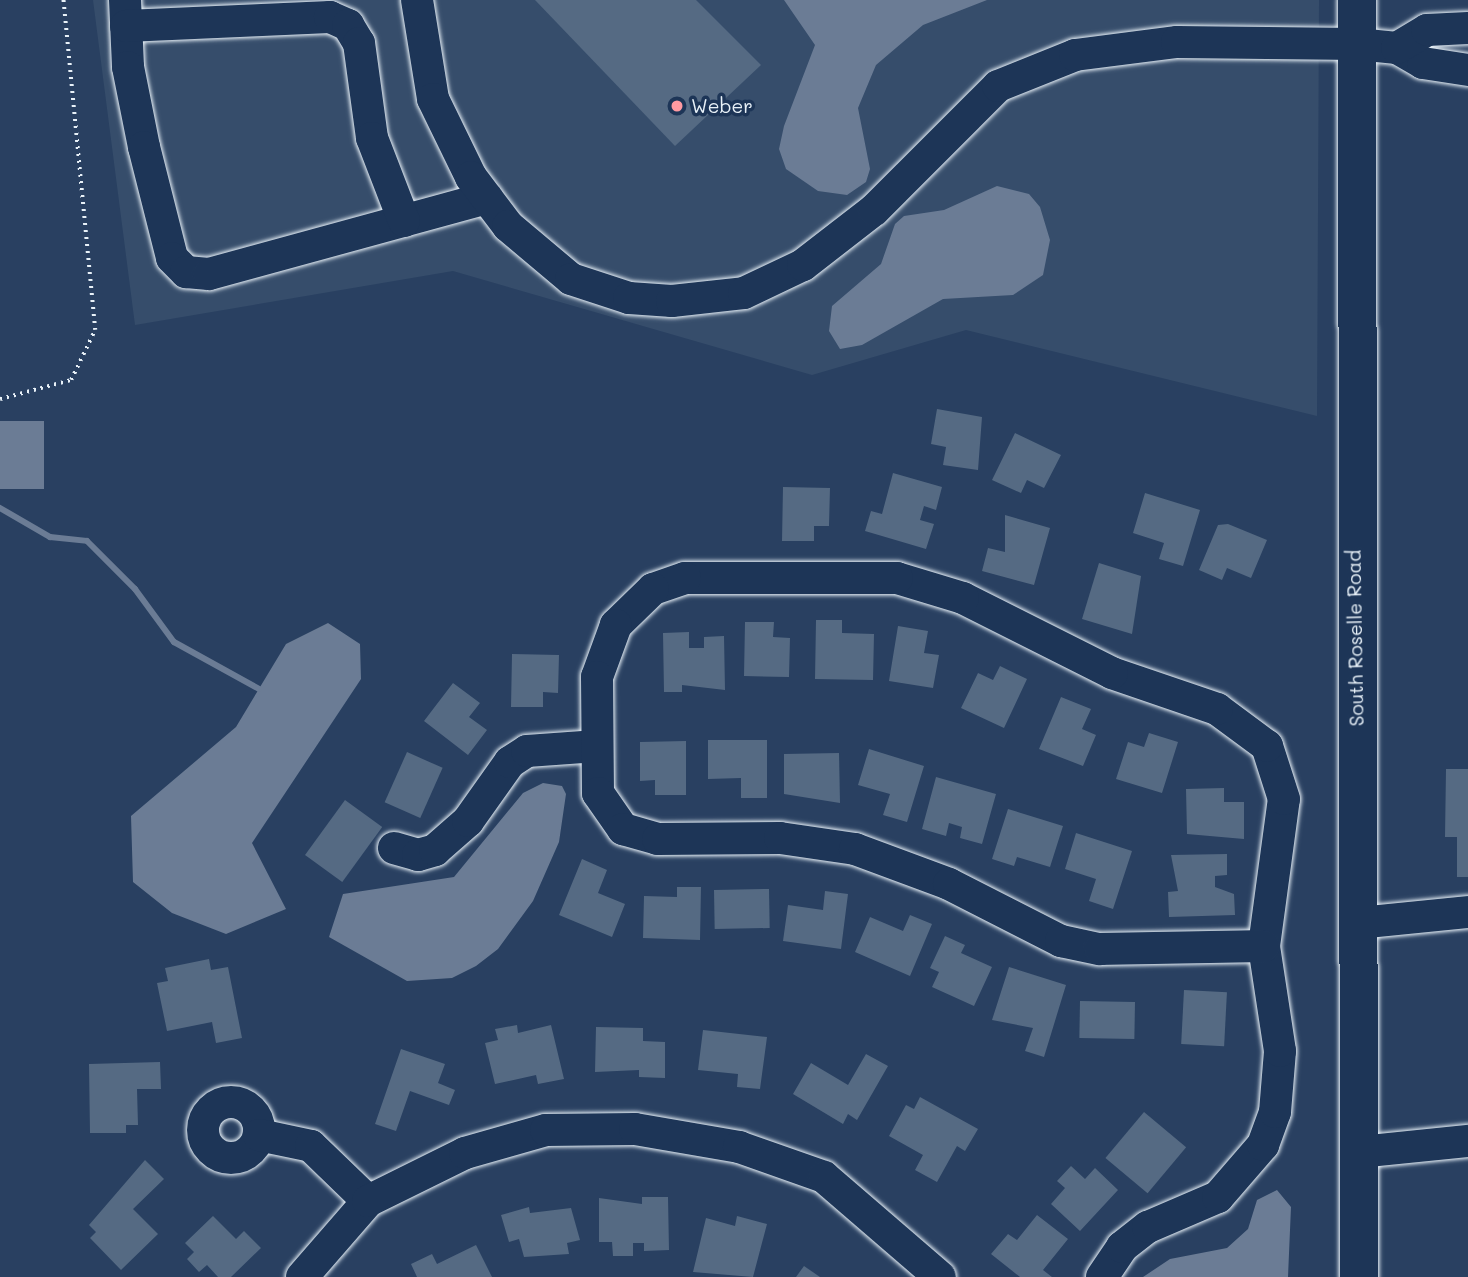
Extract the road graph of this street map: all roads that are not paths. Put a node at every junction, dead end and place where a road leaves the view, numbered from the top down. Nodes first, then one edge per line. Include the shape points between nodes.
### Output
1 (1357, 0) edge
2 (421, 2) edge
3 (126, 13) edge
4 (1468, 28) edge
5 (1357, 44) junction
6 (1397, 48) junction
7 (1468, 70) edge
8 (487, 198) junction
9 (404, 221) junction
10 (597, 746) junction
11 (394, 848) dead end
12 (1468, 912) edge
13 (1358, 922) junction
14 (1264, 946) junction
15 (259, 1135) dead end
16 (1468, 1141) edge
17 (1359, 1152) junction
18 (368, 1201) junction
19 (302, 1277) edge
20 (940, 1277) edge
21 (1102, 1277) edge
22 (1359, 1277) edge

1 - 5 main road, South Roselle Road
2 - 8 street via 433,99
3 - 9 street via 330,17 348,25 359,43 372,138
3 - 9 street via 128,67 159,212 172,258 186,272 209,274
4 - 6 street via 1427,30
5 - 6 street
5 - 8 street via 1126,45 1035,67 998,86 966,113 842,238 775,282 710,300 629,298 570,279 508,226
5 - 13 main road, South Roselle Road
6 - 7 street via 1423,63
8 - 9 street
10 - 11 street via 527,751 510,762 468,821 435,850 418,855
10 - 14 street via 598,793 608,814 639,837 780,838 855,849 949,884 1061,941 1100,949
10 - 14 street via 597,677 604,653 616,625 653,589 716,574 863,575 920,584 1112,673 1217,709 1267,746 1284,799
12 - 13 street
13 - 17 main road, South Roselle Road
14 - 21 street via 1280,1051 1275,1112 1263,1145 1218,1198 1148,1227 1122,1247
15 - 18 street via 311,1146
16 - 17 street
17 - 22 main road, South Roselle Road
18 - 19 street
18 - 20 street via 466,1153 546,1130 635,1129 739,1147 824,1177

